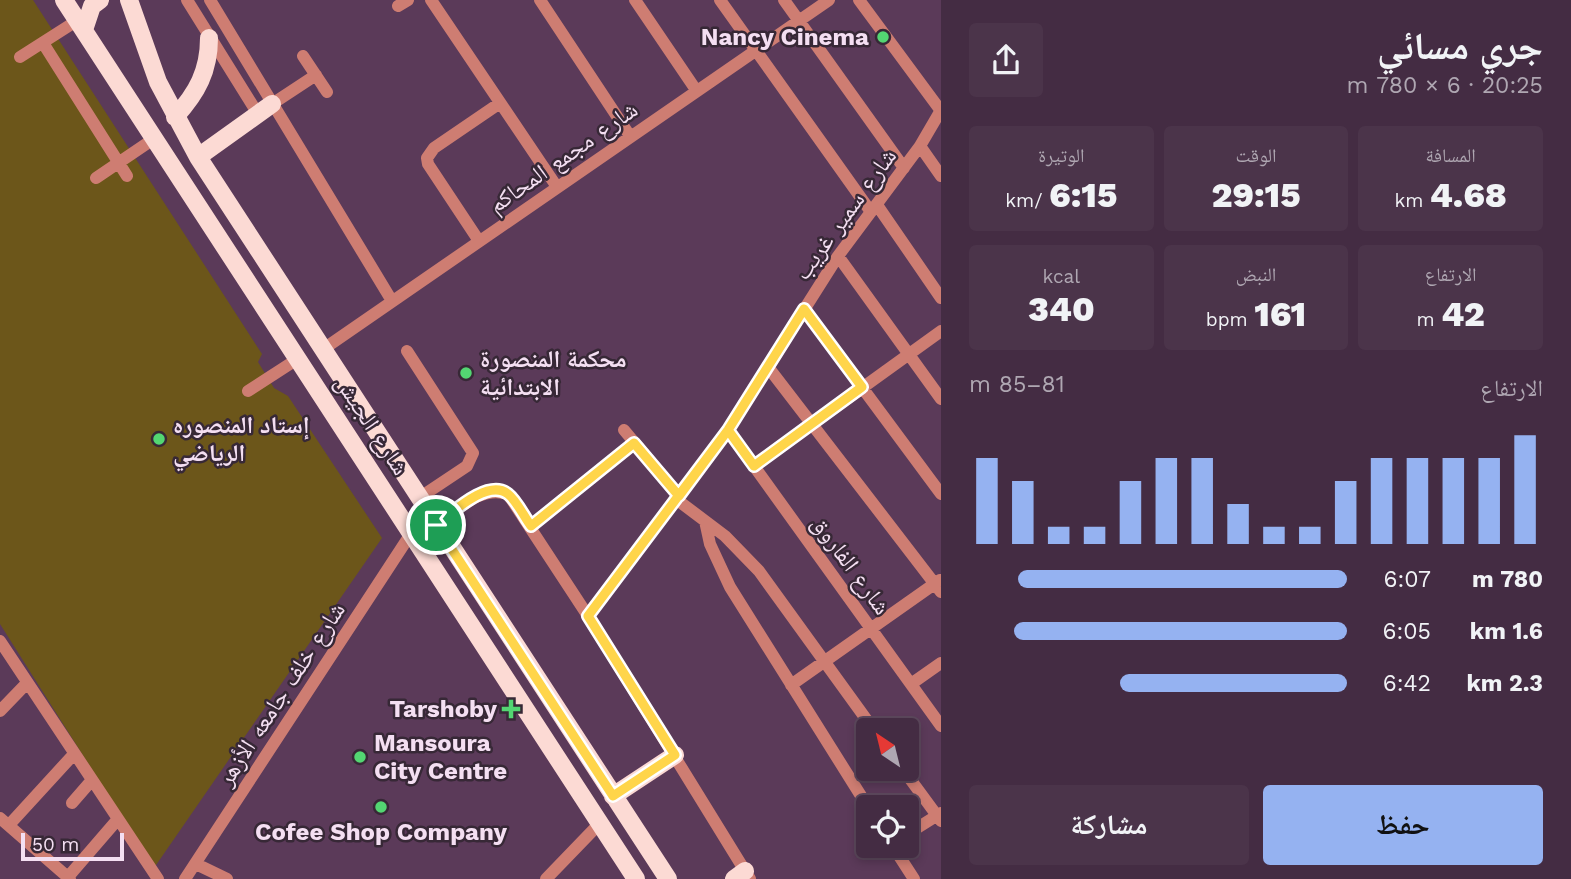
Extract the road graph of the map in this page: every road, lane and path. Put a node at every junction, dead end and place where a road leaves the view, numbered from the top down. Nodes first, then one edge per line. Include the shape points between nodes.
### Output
1 (64, 0) edge
2 (100, 0) edge
3 (111, 0) edge
4 (187, 0) edge
5 (210, 0) edge
6 (431, 0) edge
7 (540, 0) edge
8 (635, 0) edge
9 (720, 0) edge
10 (784, 0) edge
11 (829, 0) edge
12 (859, 0) edge
13 (131, 4) edge
14 (799, 21) junction
15 (81, 25) junction
16 (209, 38) junction
17 (43, 43) junction
18 (756, 50) junction
19 (303, 55) dead end
20 (20, 57) dead end
21 (316, 75) junction
22 (696, 90) junction
23 (327, 92) dead end
24 (500, 103) junction
25 (265, 109) junction
26 (941, 110) edge
27 (174, 117) junction
28 (630, 136) junction
29 (155, 138) junction
30 (920, 146) junction
31 (198, 157) junction
32 (118, 163) junction
33 (904, 168) junction
34 (127, 176) dead end
35 (941, 176) edge
36 (96, 178) dead end
37 (557, 187) junction
38 (874, 209) junction
39 (480, 241) junction
40 (838, 256) junction
41 (941, 298) edge
42 (392, 301) junction
43 (804, 309) junction
44 (941, 331) edge
45 (322, 350) junction
46 (407, 351) dead end
47 (908, 354) junction
48 (299, 358) junction
49 (768, 367) junction
50 (862, 387) junction
51 (248, 391) dead end
52 (941, 399) edge
53 (811, 424) junction
54 (624, 430) dead end
55 (728, 430) junction
56 (634, 443) junction
57 (754, 466) junction
58 (941, 494) edge
59 (419, 498) junction
60 (678, 498) junction
61 (705, 521) junction
62 (436, 525) junction
63 (531, 526) junction
64 (412, 532) junction
65 (939, 585) edge
66 (588, 616) junction
67 (871, 628) junction
68 (0, 641) edge
69 (824, 661) junction
70 (941, 663) edge
71 (27, 683) junction
72 (911, 684) junction
73 (791, 685) junction
74 (1, 709) edge
75 (865, 718) edge
76 (941, 726) edge
77 (74, 754) junction
78 (675, 755) junction
79 (92, 780) junction
80 (912, 781) edge
81 (860, 795) edge
82 (613, 796) junction
83 (72, 803) dead end
84 (940, 816) edge
85 (118, 819) junction
86 (4, 822) edge
87 (600, 822) junction
88 (919, 828) edge
89 (900, 858) edge
90 (196, 864) junction
91 (743, 876) edge
92 (69, 878) edge
93 (632, 878) edge
94 (158, 879) edge
95 (185, 879) edge
96 (227, 879) edge
97 (546, 879) edge
98 (668, 879) edge
99 (914, 879) edge

1 - 15 main road, شارع الجيش
2 - 15 main road
3 - 13 main road
4 - 16 street
5 - 25 street
6 - 24 street
7 - 28 street
8 - 22 street
9 - 18 street
10 - 14 street
11 - 14 street, شارع مجمع المحاكم
12 - 26 street
13 - 27 main road, شارع الجيش
14 - 18 street, شارع مجمع المحاكم
14 - 33 street
15 - 17 street
15 - 29 main road, شارع الجيش
16 - 25 street
16 - 27 main road via 209,60 202,81
17 - 20 street
17 - 32 street
18 - 22 street, شارع مجمع المحاكم
18 - 38 street
19 - 21 street
21 - 23 street
21 - 25 street
22 - 28 street, شارع مجمع المحاكم
24 - 37 street
24 - 39 street via 434,148 427,158
25 - 31 main road
25 - 42 street
26 - 30 street, شارع سمير غريب
27 - 31 main road, شارع الجيش
28 - 37 street, شارع مجمع المحاكم
29 - 32 street
29 - 48 main road, شارع الجيش
30 - 33 street, شارع سمير غريب
30 - 35 street
31 - 45 main road, شارع الجيش
32 - 34 street
32 - 36 street
33 - 38 street, شارع سمير غريب
37 - 39 street, شارع مجمع المحاكم
38 - 40 street, شارع سمير غريب
38 - 41 street
39 - 42 street, شارع مجمع المحاكم
40 - 43 street, شارع سمير غريب
40 - 47 street
42 - 45 street, شارع مجمع المحاكم
43 - 49 street, شارع سمير غريب
43 - 50 street
44 - 47 street
45 - 59 main road, شارع الجيش
46 - 59 street via 473,453 467,466
47 - 50 street
47 - 52 street
48 - 51 street
48 - 64 main road, شارع الجيش
49 - 53 street
49 - 55 street, شارع سمير غريب
50 - 53 street
50 - 58 street
53 - 57 street
53 - 65 street
54 - 56 street
55 - 57 street, شارع الفاروق
55 - 60 street, شارع سمير غريب
56 - 60 street
56 - 63 street
57 - 67 street, شارع الفاروق
59 - 62 main road, شارع الجيش
60 - 61 street
60 - 66 street, شارع سمير غريب
61 - 69 street via 759,572
61 - 73 street via 718,566
62 - 63 street via 481,493 495,489 508,494
62 - 82 main road, شارع الجيش
63 - 66 street
64 - 87 main road, شارع الجيش
64 - 90 street, شارع خلف جامعه الأزهر
65 - 67 street
66 - 78 street
67 - 69 street
67 - 72 street, شارع الفاروق
68 - 71 street
69 - 73 street
69 - 75 street
70 - 72 street
71 - 74 street
71 - 77 street
72 - 76 street, شارع الفاروق
73 - 81 street
77 - 79 street
77 - 86 street
78 - 82 main road
78 - 91 street
79 - 83 street
79 - 85 street
80 - 84 street
82 - 98 main road, شارع الجيش
84 - 88 street
85 - 92 street
85 - 94 street
86 - 92 street
87 - 93 main road, شارع الجيش
87 - 97 street
89 - 99 street
90 - 95 street, شارع خلف جامعه الأزهر
90 - 96 street

